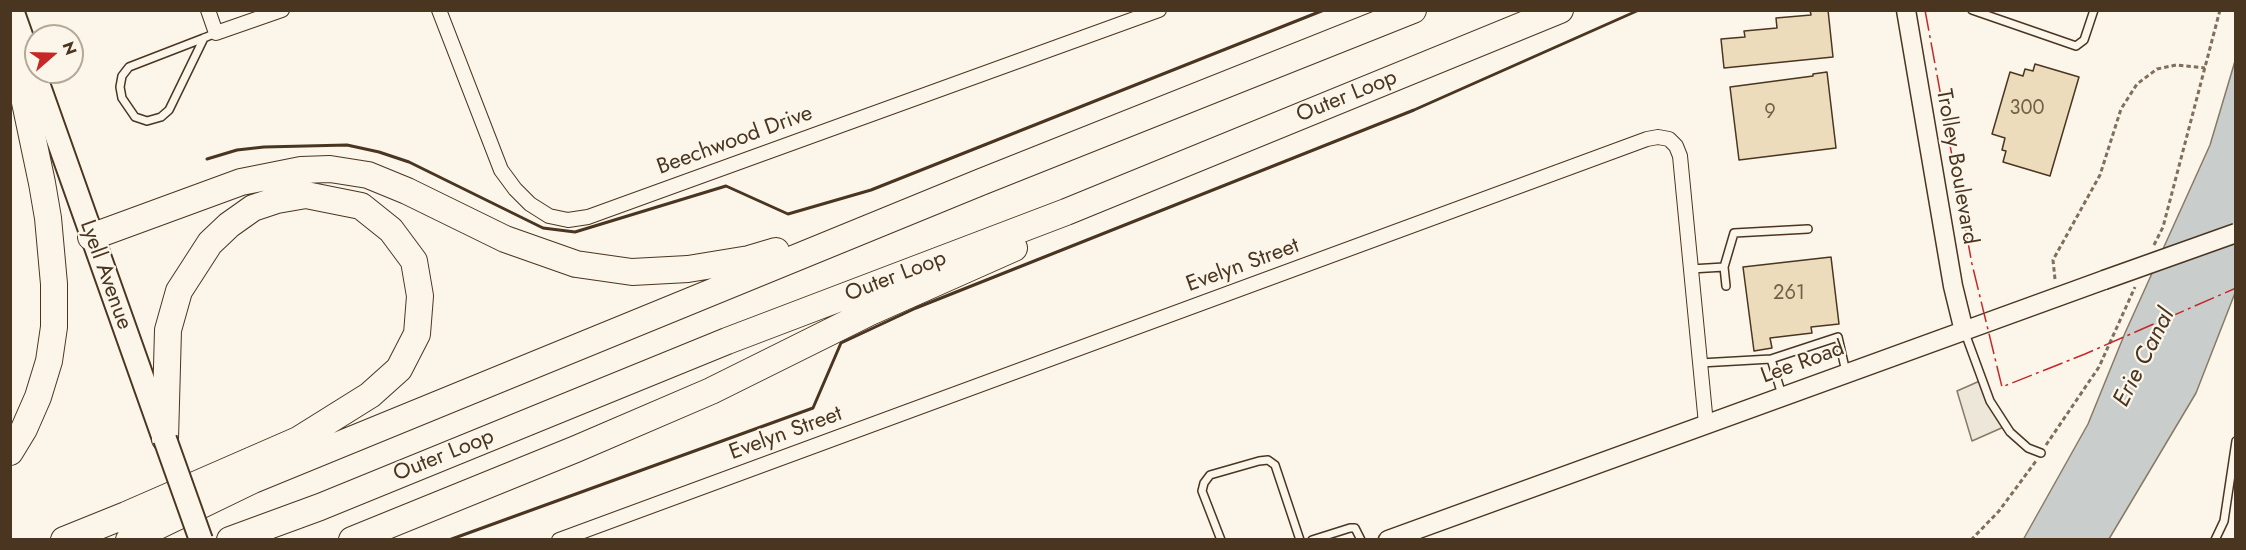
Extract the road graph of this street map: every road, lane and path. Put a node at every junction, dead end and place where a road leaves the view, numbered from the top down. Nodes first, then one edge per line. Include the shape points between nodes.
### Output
1 (12, 10) edge
2 (208, 10) edge
3 (282, 10) edge
4 (439, 10) edge
5 (1159, 10) edge
6 (1413, 10) edge
7 (1560, 10) edge
8 (1972, 10) edge
9 (2094, 10) edge
10 (1908, 12) edge
11 (10, 31) edge
12 (210, 36) junction
13 (2205, 68) dead end
14 (981, 182) junction
15 (1066, 212) junction
16 (1808, 229) dead end
17 (2235, 233) edge
18 (91, 237) junction
19 (1724, 267) junction
20 (1691, 269) junction
21 (1726, 286) dead end
22 (2058, 297) junction
23 (1964, 331) junction
24 (1771, 359) junction
25 (1700, 363) junction
26 (1846, 372) junction
27 (1782, 397) junction
28 (1706, 424) junction
29 (165, 439) junction
30 (298, 440) junction
31 (2235, 441) edge
32 (345, 443) junction
33 (10, 452) edge
34 (2041, 453) dead end
35 (64, 540) edge
36 (129, 540) edge
37 (201, 540) edge
38 (230, 540) edge
39 (352, 540) edge
40 (559, 540) edge
41 (1221, 540) edge
42 (1300, 540) edge
43 (1312, 540) edge
44 (1361, 540) edge
45 (1388, 540) edge
46 (2215, 540) edge

1 - 18 main road, Lyell Avenue
2 - 12 street
3 - 12 street
4 - 5 street, Beechwood Drive via 501,170 530,204 549,216 568,220 588,217
6 - 14 highway
7 - 15 highway, Outer Loop
8 - 9 lane via 2076,46 2084,40
10 - 23 street, Trolley Boulevard via 1953,286
11 - 33 highway via 42,183 54,284 54,327 48,361 38,397
12 - 12 lane via 170,110 147,121 135,117 122,98 120,87 129,67
13 - 22 path via 2176,65 2157,69 2138,84 2121,109 2100,175 2053,260
14 - 18 highway via 749,259 659,271 608,270 549,256 368,175 330,169 301,170 241,182
14 - 32 highway
15 - 38 highway, Outer Loop via 727,341
15 - 39 highway via 1010,251 870,312 711,391
16 - 19 lane via 1734,232
17 - 22 street, Lee Road, bridge
18 - 29 main road, Lyell Avenue
19 - 20 lane
19 - 21 lane
20 - 25 street, Evelyn Street
20 - 40 street, Evelyn Street via 1680,156 1668,139 1647,139
22 - 23 street, Lee Road
23 - 26 street, Lee Road
23 - 34 lane via 1990,401 2010,432 2028,448
24 - 25 lane
24 - 26 lane via 1838,337
24 - 27 lane
25 - 28 street, Evelyn Street
26 - 27 street, Lee Road
27 - 28 street, Lee Road
28 - 45 street, Lee Road
29 - 30 highway via 168,330 179,291 210,243 229,225 253,208 306,195 361,206 391,230 414,261 420,296 417,334 399,369 363,399
29 - 37 main road, Lyell Avenue, bridge
30 - 32 highway
30 - 35 highway
31 - 46 lane via 2224,521
32 - 36 highway via 253,480
41 - 42 lane via 1202,491 1204,483 1210,475 1268,460 1275,465
43 - 44 lane via 1350,528 1355,528

